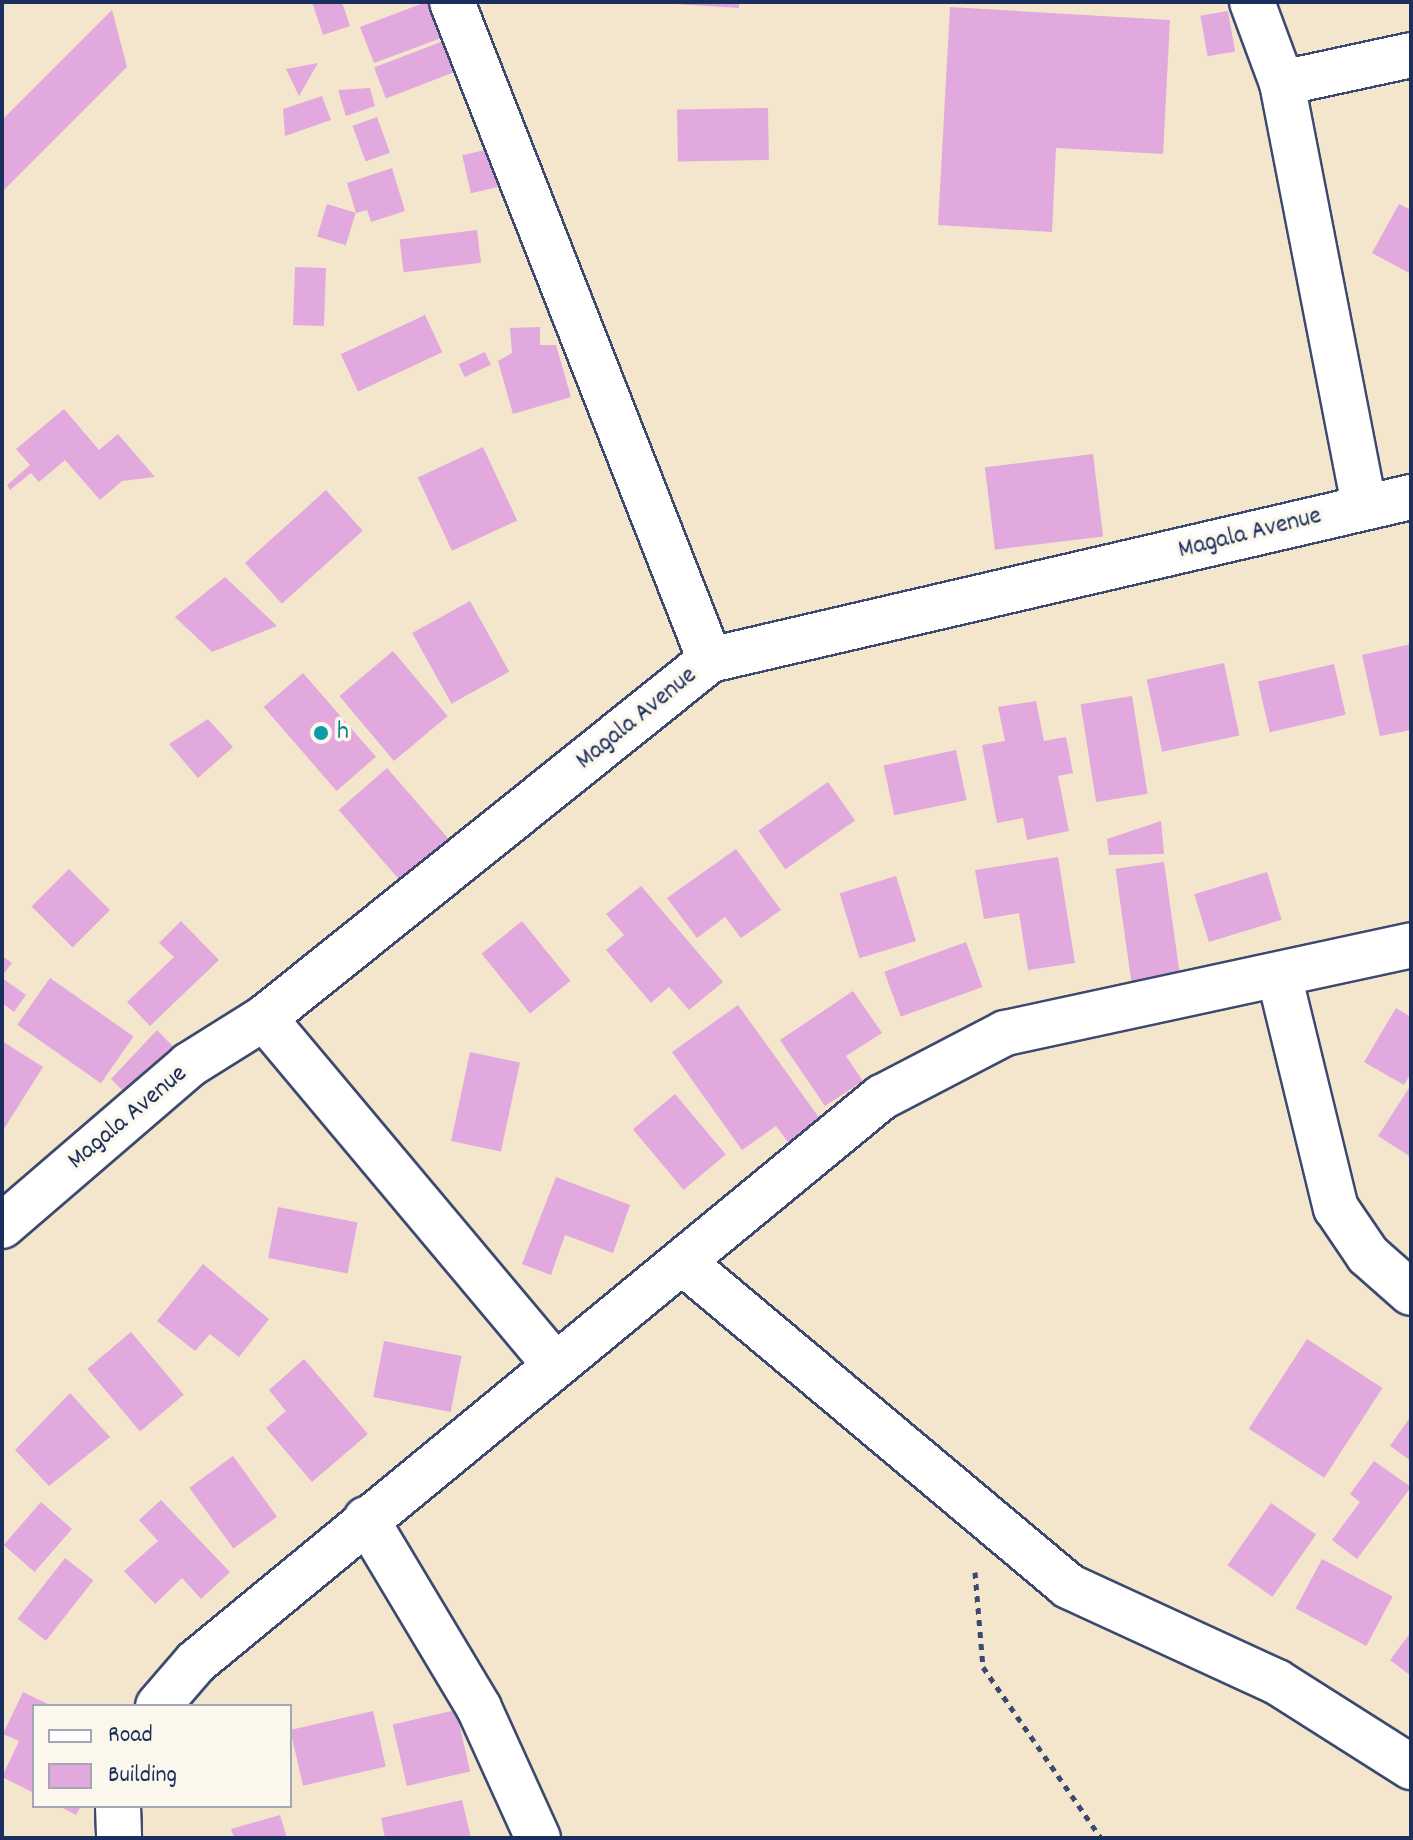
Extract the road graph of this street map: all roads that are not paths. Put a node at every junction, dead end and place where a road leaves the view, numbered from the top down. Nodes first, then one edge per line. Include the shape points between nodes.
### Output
1 (452, 2) edge
2 (1252, 2) edge
3 (1411, 55) edge
4 (1282, 83) junction
5 (1411, 497) edge
6 (1364, 505) junction
7 (710, 660) junction
8 (1411, 945) edge
9 (1279, 975) junction
10 (264, 1018) junction
11 (2, 1226) edge
12 (686, 1265) junction
13 (1411, 1293) edge
14 (554, 1363) junction
15 (366, 1519) junction
16 (160, 1704) edge
17 (1411, 1767) edge
18 (118, 1808) edge
19 (119, 1838) edge
20 (538, 1838) edge

1 - 7 street
2 - 4 street
3 - 4 street
4 - 6 street
5 - 6 street, Magala Avenue
6 - 7 street, Magala Avenue
7 - 10 street, Magala Avenue
8 - 9 street
9 - 12 street via 1005,1033 882,1097
9 - 13 street via 1336,1208 1368,1255
10 - 11 street, Magala Avenue via 189,1065
10 - 14 street
12 - 14 street
12 - 17 street via 1068,1586 1277,1682
14 - 15 street
15 - 16 street via 196,1662
15 - 20 street via 479,1708
18 - 19 street

